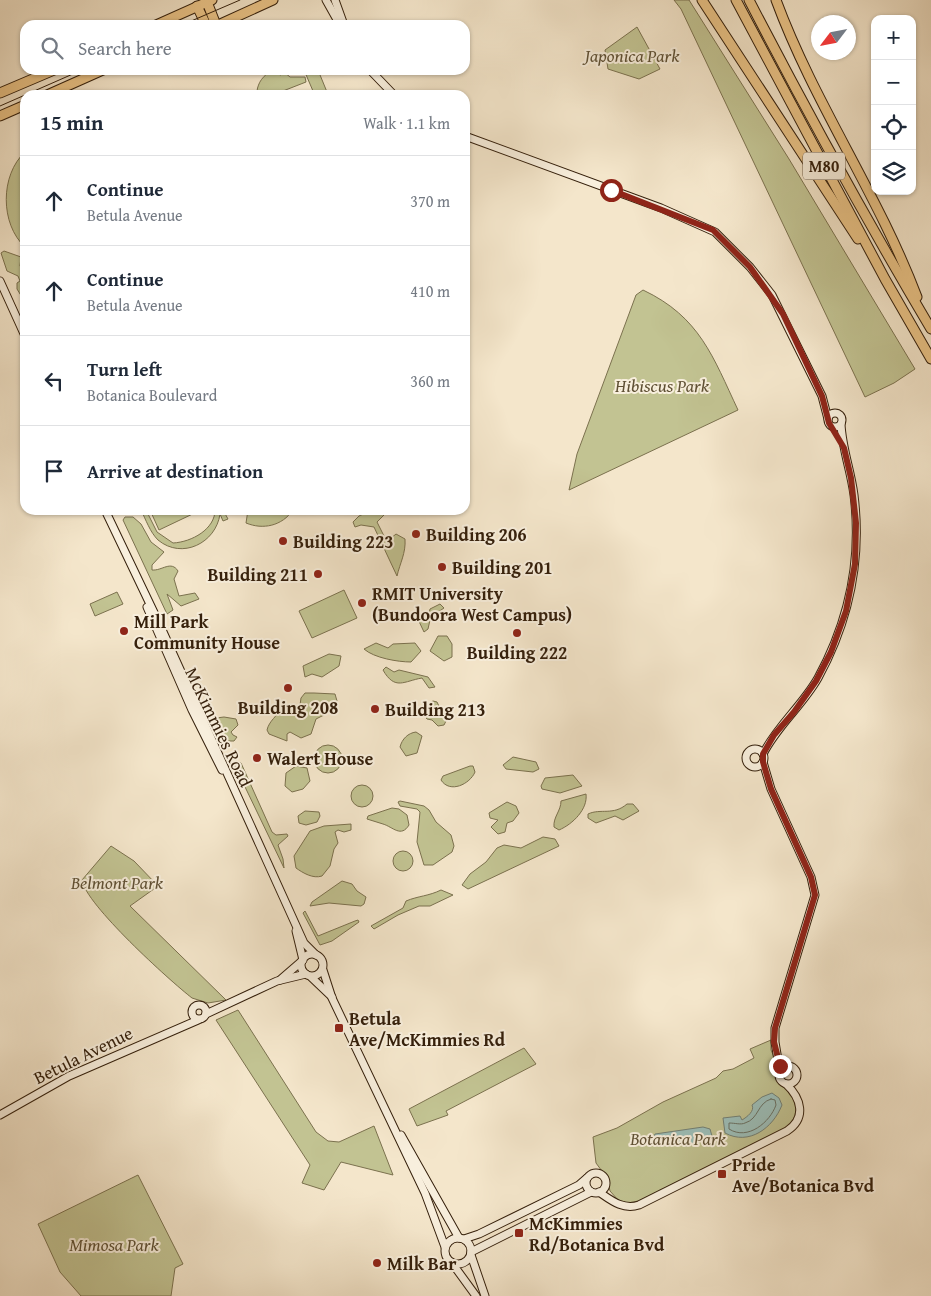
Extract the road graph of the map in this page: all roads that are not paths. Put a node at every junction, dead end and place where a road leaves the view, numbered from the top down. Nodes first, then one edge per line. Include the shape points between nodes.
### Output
1 (273, 0) edge
2 (326, 0) edge
3 (335, 0) edge
4 (702, 0) edge
5 (736, 0) edge
6 (749, 0) edge
7 (776, 0) edge
8 (210, 1) edge
9 (198, 6) junction
10 (167, 20) edge
11 (204, 20) edge
12 (216, 20) edge
13 (228, 20) edge
14 (337, 20) edge
15 (342, 20) edge
16 (43, 75) edge
17 (92, 75) edge
18 (375, 75) edge
19 (58, 90) edge
20 (389, 90) edge
21 (0, 94) edge
22 (20, 107) edge
23 (0, 116) edge
24 (470, 138) edge
25 (884, 279) junction
26 (0, 281) edge
27 (925, 318) junction
28 (20, 325) edge
29 (931, 329) edge
30 (931, 358) edge
31 (822, 396) junction
32 (836, 413) junction
33 (828, 419) junction
34 (841, 424) junction
35 (832, 426) junction
36 (844, 448) junction
37 (107, 515) edge
38 (774, 735) junction
39 (754, 750) junction
40 (761, 761) junction
41 (294, 921) junction
42 (316, 955) junction
43 (302, 961) junction
44 (322, 970) junction
45 (308, 975) junction
46 (277, 981) junction
47 (332, 998) junction
48 (225, 1005) junction
49 (202, 1006) junction
50 (192, 1013) junction
51 (206, 1014) junction
52 (198, 1020) junction
53 (176, 1028) junction
54 (778, 1057) junction
55 (788, 1066) junction
56 (780, 1072) junction
57 (795, 1081) junction
58 (786, 1084) junction
59 (795, 1093) junction
60 (1, 1113) edge
61 (392, 1124) junction
62 (587, 1178) junction
63 (605, 1187) junction
64 (595, 1192) junction
65 (612, 1201) junction
66 (527, 1210) junction
67 (532, 1221) junction
68 (461, 1238) junction
69 (445, 1247) junction
70 (471, 1254) junction
71 (452, 1263) junction
72 (476, 1296) edge
73 (485, 1296) edge

1 - 13 highway
2 - 14 street
3 - 15 street
4 - 25 highway
5 - 25 highway, M80
6 - 27 highway, M80 via 826,146
7 - 27 highway via 805,72 904,262
8 - 9 highway
8 - 12 highway
9 - 10 highway
9 - 11 highway
16 - 21 highway
17 - 19 highway
18 - 20 street
22 - 23 highway
24 - 31 street via 660,208 715,232 772,295
25 - 30 highway, M80
26 - 28 street
27 - 29 highway, M80
31 - 32 street
31 - 33 street
32 - 33 street
32 - 34 street via 841,417
33 - 35 street
34 - 35 street
34 - 36 street
35 - 36 street
36 - 38 street via 856,523 855,564 848,604 838,637 816,681
37 - 41 street, McKimmies Road via 195,716 240,803
38 - 39 street
38 - 40 street
39 - 40 street
39 - 40 street via 748,753 746,760 750,766
40 - 54 street via 811,877 815,895 776,1024 774,1042
41 - 42 street, McKimmies Road via 304,943
41 - 43 street, McKimmies Road
42 - 43 street via 308,955
42 - 44 street via 322,960
43 - 45 street via 302,968
43 - 46 street, Betula Avenue
44 - 45 street via 318,975
44 - 47 street
45 - 46 street, Betula Avenue
45 - 47 street
46 - 48 street, Betula Avenue
47 - 61 street
48 - 49 street, Betula Avenue
48 - 51 street, Betula Avenue
49 - 50 street, Betula Avenue via 194,1007
49 - 51 street
50 - 52 street
50 - 53 street, Betula Avenue
51 - 52 street, Betula Avenue
52 - 53 street, Betula Avenue
53 - 60 street, Betula Avenue via 69,1076
54 - 55 street
54 - 56 street
55 - 56 street
55 - 57 street via 796,1073
56 - 58 street via 780,1079
57 - 58 street
57 - 59 street
58 - 59 street
59 - 65 street via 800,1113 794,1126 787,1131 639,1205 626,1207
61 - 68 street
61 - 69 street via 425,1193
62 - 63 street via 592,1173 600,1174 606,1181
62 - 64 street via 587,1188
62 - 66 street
63 - 64 street
63 - 65 street
64 - 65 street
64 - 67 street
66 - 67 street
66 - 68 street via 479,1234
67 - 70 street
68 - 69 street via 450,1240
68 - 70 street via 470,1246
69 - 71 street via 445,1255
70 - 71 street via 465,1262
70 - 73 street
71 - 72 street

